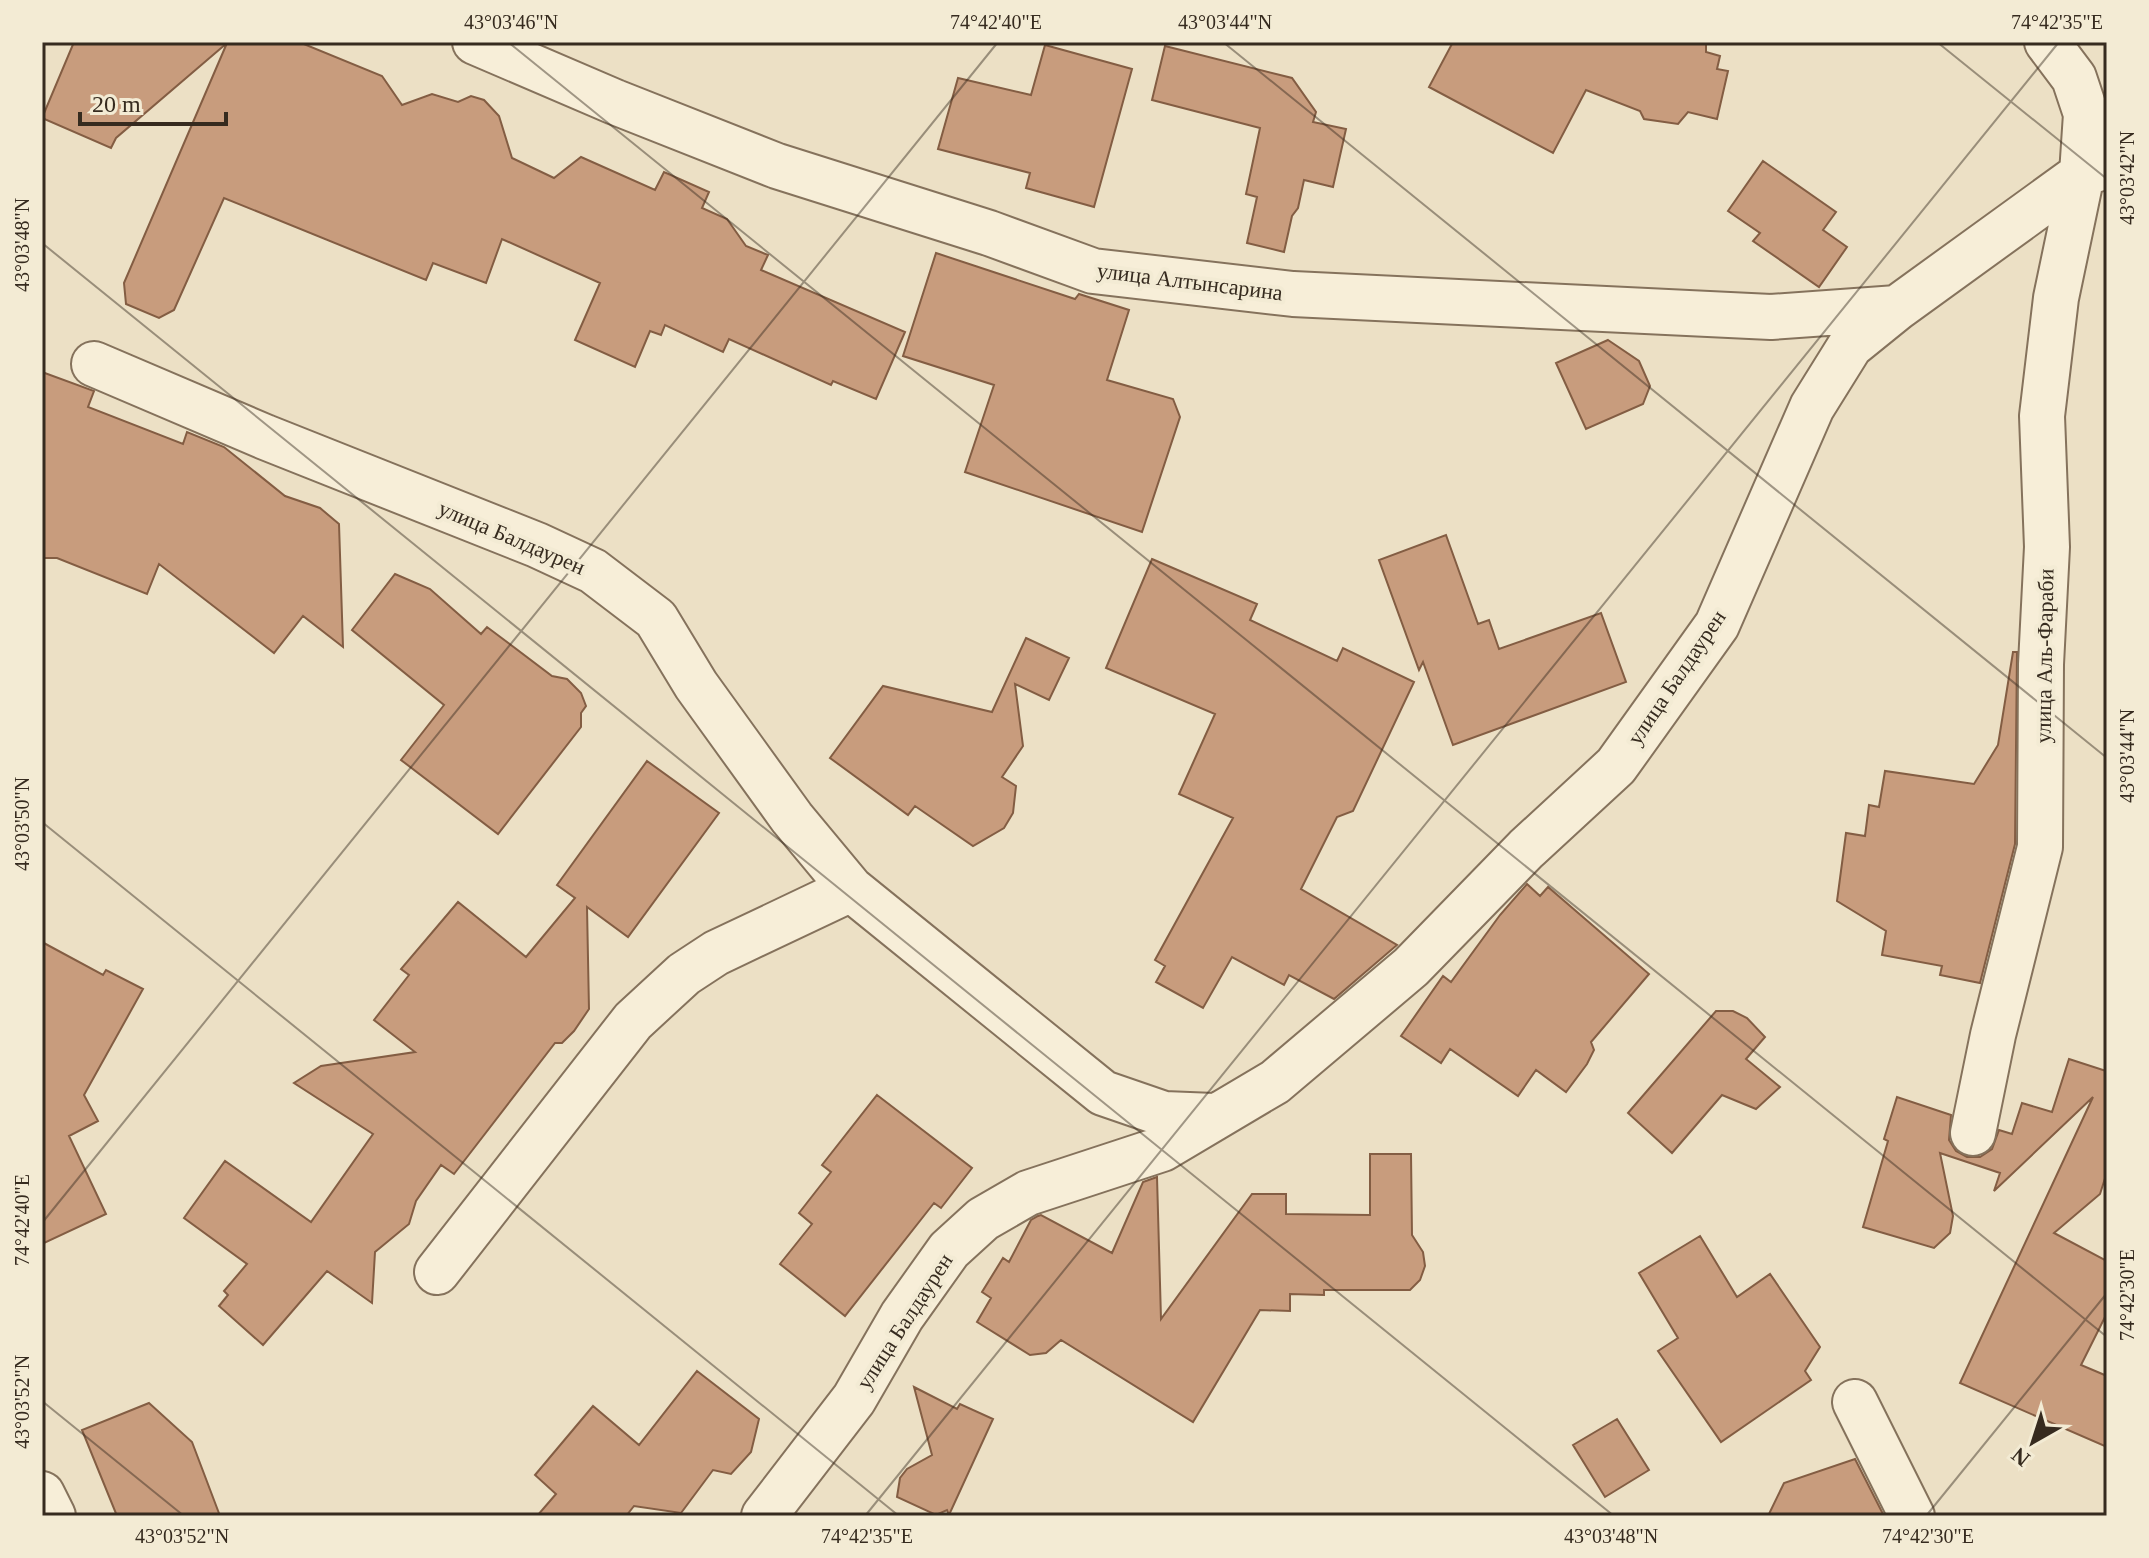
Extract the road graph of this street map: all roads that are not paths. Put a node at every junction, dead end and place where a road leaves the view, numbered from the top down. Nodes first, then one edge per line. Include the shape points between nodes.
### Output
1 (475, 42) edge
2 (2048, 42) edge
3 (2107, 72) edge
4 (2095, 170) edge
5 (1897, 308) junction
6 (94, 364) dead end
7 (851, 889) junction
8 (1214, 1116) junction
9 (1973, 1133) dead end
10 (437, 1272) dead end
11 (1855, 1402) dead end
12 (42, 1494) edge
13 (53, 1516) edge
14 (764, 1516) edge
15 (1912, 1516) edge

1 - 5 street, улица Алтынсарина via 777,166 1093,271 1293,294 1771,317
2 - 3 street
2 - 4 street, улица Аль-Фараби via 2074,78
4 - 5 street, улица Балдаурен
4 - 9 street, улица Аль-Фараби via 2056,298 2042,416 2047,547 2040,847
5 - 8 street, улица Балдаурен via 1850,346 1812,407 1717,625 1616,766 1411,967 1275,1082
6 - 7 street, улица Балдаурен via 593,571 656,619 696,685 784,807
7 - 8 street, улица Балдаурен via 1103,1093 1164,1114
7 - 10 street via 716,953 684,974 633,1021
8 - 14 street, улица Балдаурен via 1162,1149 1028,1193 983,1219 949,1250 902,1316 854,1399
11 - 15 street
12 - 13 street

